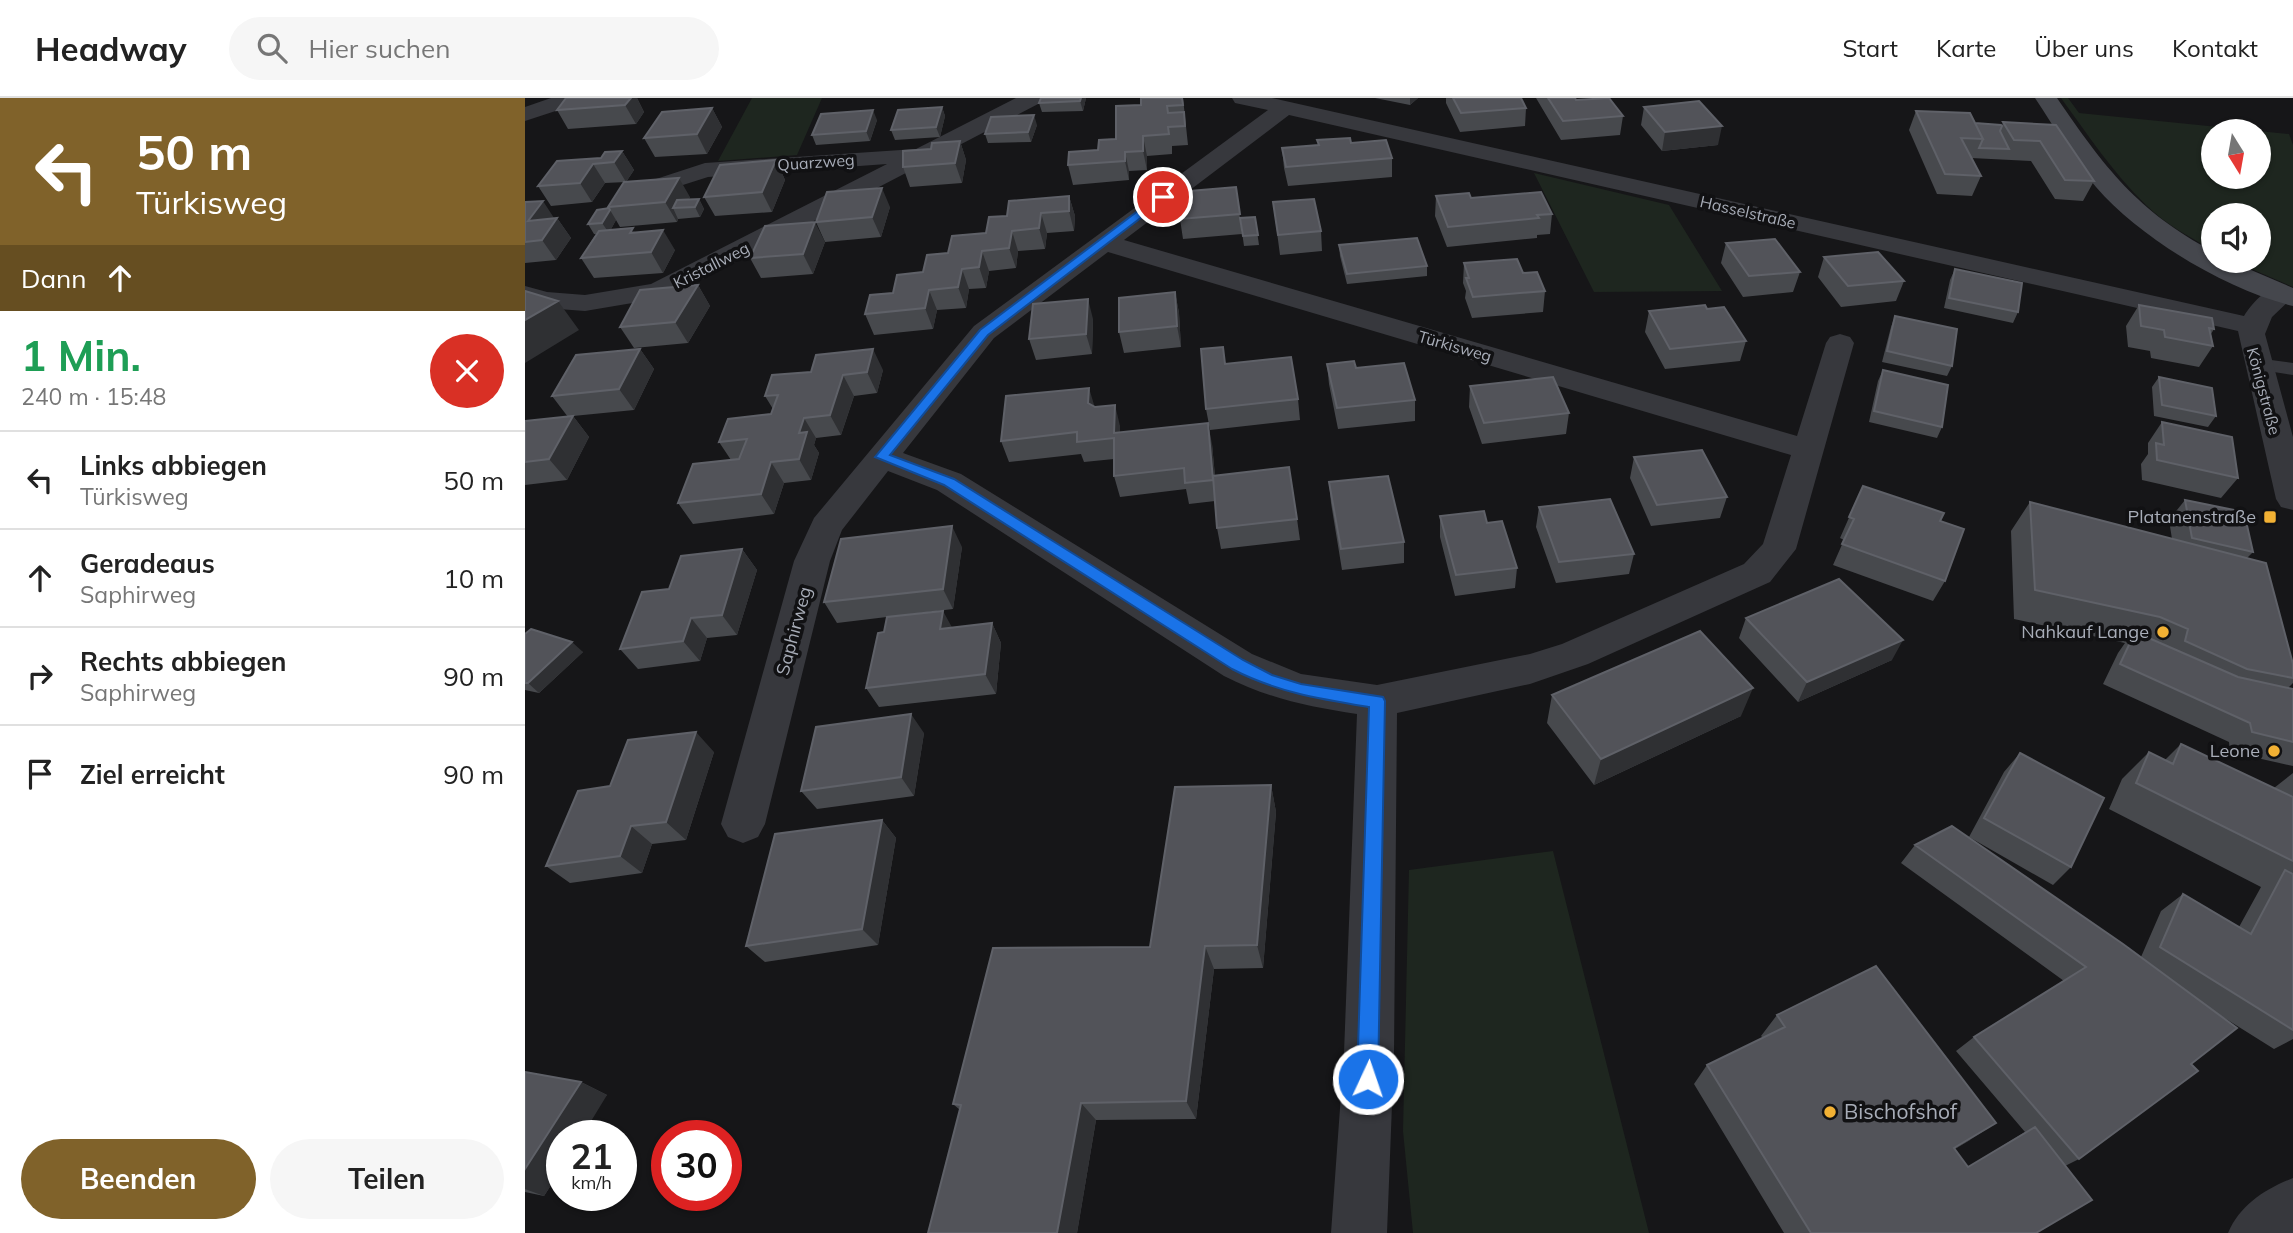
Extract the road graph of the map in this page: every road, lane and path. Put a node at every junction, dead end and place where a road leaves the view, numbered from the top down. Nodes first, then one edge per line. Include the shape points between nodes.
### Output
1 (572, 98) edge
2 (1032, 98) edge
3 (1243, 98) edge
4 (2046, 98) edge
5 (1285, 108) junction
6 (525, 114) edge
7 (928, 153) junction
8 (664, 184) edge
9 (1102, 242) junction
10 (525, 294) edge
11 (2287, 296) edge
12 (2253, 326) junction
13 (1840, 343) dead end
14 (2256, 364) junction
15 (2293, 369) edge
16 (1809, 450) junction
17 (881, 457) junction
18 (2293, 499) edge
19 (1377, 701) junction
20 (743, 824) dead end
21 (2293, 1205) edge
22 (1359, 1233) edge
23 (2256, 1233) edge

1 - 6 street
2 - 7 street, Kristallweg
3 - 5 street, Hasselstraße
4 - 11 main road via 2107,185 2148,222 2216,264
5 - 9 street, Saphirweg
5 - 12 street, Hasselstraße
7 - 8 street, Quarzweg via 705,170
7 - 10 street, Kristallweg via 658,291 585,303
9 - 16 street, Türkisweg
9 - 17 street, Saphirweg via 984,332
11 - 12 street, Königstraße via 2259,314
12 - 14 street, Königstraße
13 - 16 street
14 - 15 lane
14 - 18 street, Königstraße
16 - 19 street via 1779,549 1757,573 1575,654 1530,669
17 - 19 street via 949,482 1237,665 1301,690
17 - 20 street, Saphirweg via 826,526 812,561
19 - 22 street via 1369,1053
21 - 23 street

